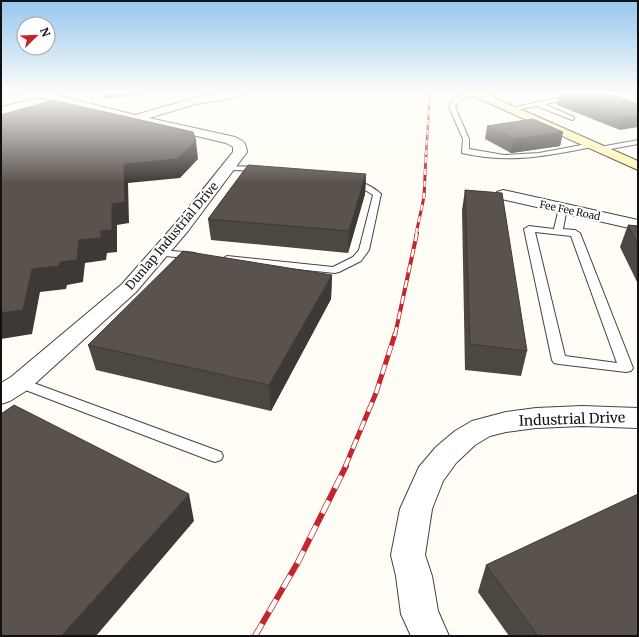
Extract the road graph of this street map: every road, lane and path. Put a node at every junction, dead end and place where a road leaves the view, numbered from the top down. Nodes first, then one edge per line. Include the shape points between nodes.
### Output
1 (160, 124) edge
2 (459, 124) edge
3 (543, 124) edge
4 (638, 142) edge
5 (596, 147) junction
6 (638, 166) edge
7 (228, 168) junction
8 (270, 169) edge
9 (344, 180) edge
10 (503, 195) edge
11 (563, 208) junction
12 (638, 225) edge
13 (558, 232) junction
14 (160, 253) junction
15 (20, 382) junction
16 (1, 395) edge
17 (638, 418) edge
18 (215, 456) dead end
19 (430, 636) edge

1 - 7 street, Dunlap Industrial Drive via 230,140 240,145 240,152
2 - 5 lane via 466,139 465,151 504,158
3 - 5 main road
4 - 5 lane
5 - 6 main road
7 - 8 lane
7 - 14 street, Dunlap Industrial Drive
9 - 14 lane via 378,194 364,250 356,259 335,270
10 - 11 street, Fee Fee Road
11 - 12 street, Fee Fee Road
11 - 13 lane
13 - 13 lane via 575,233 626,368 558,360 529,229
14 - 15 street, Dunlap Industrial Drive via 130,288
15 - 16 street, Dunlap Industrial Drive
15 - 18 lane
17 - 19 street, Industrial Drive via 582,416 506,422 482,428 465,438 446,455 430,476 416,509 408,555 420,614

